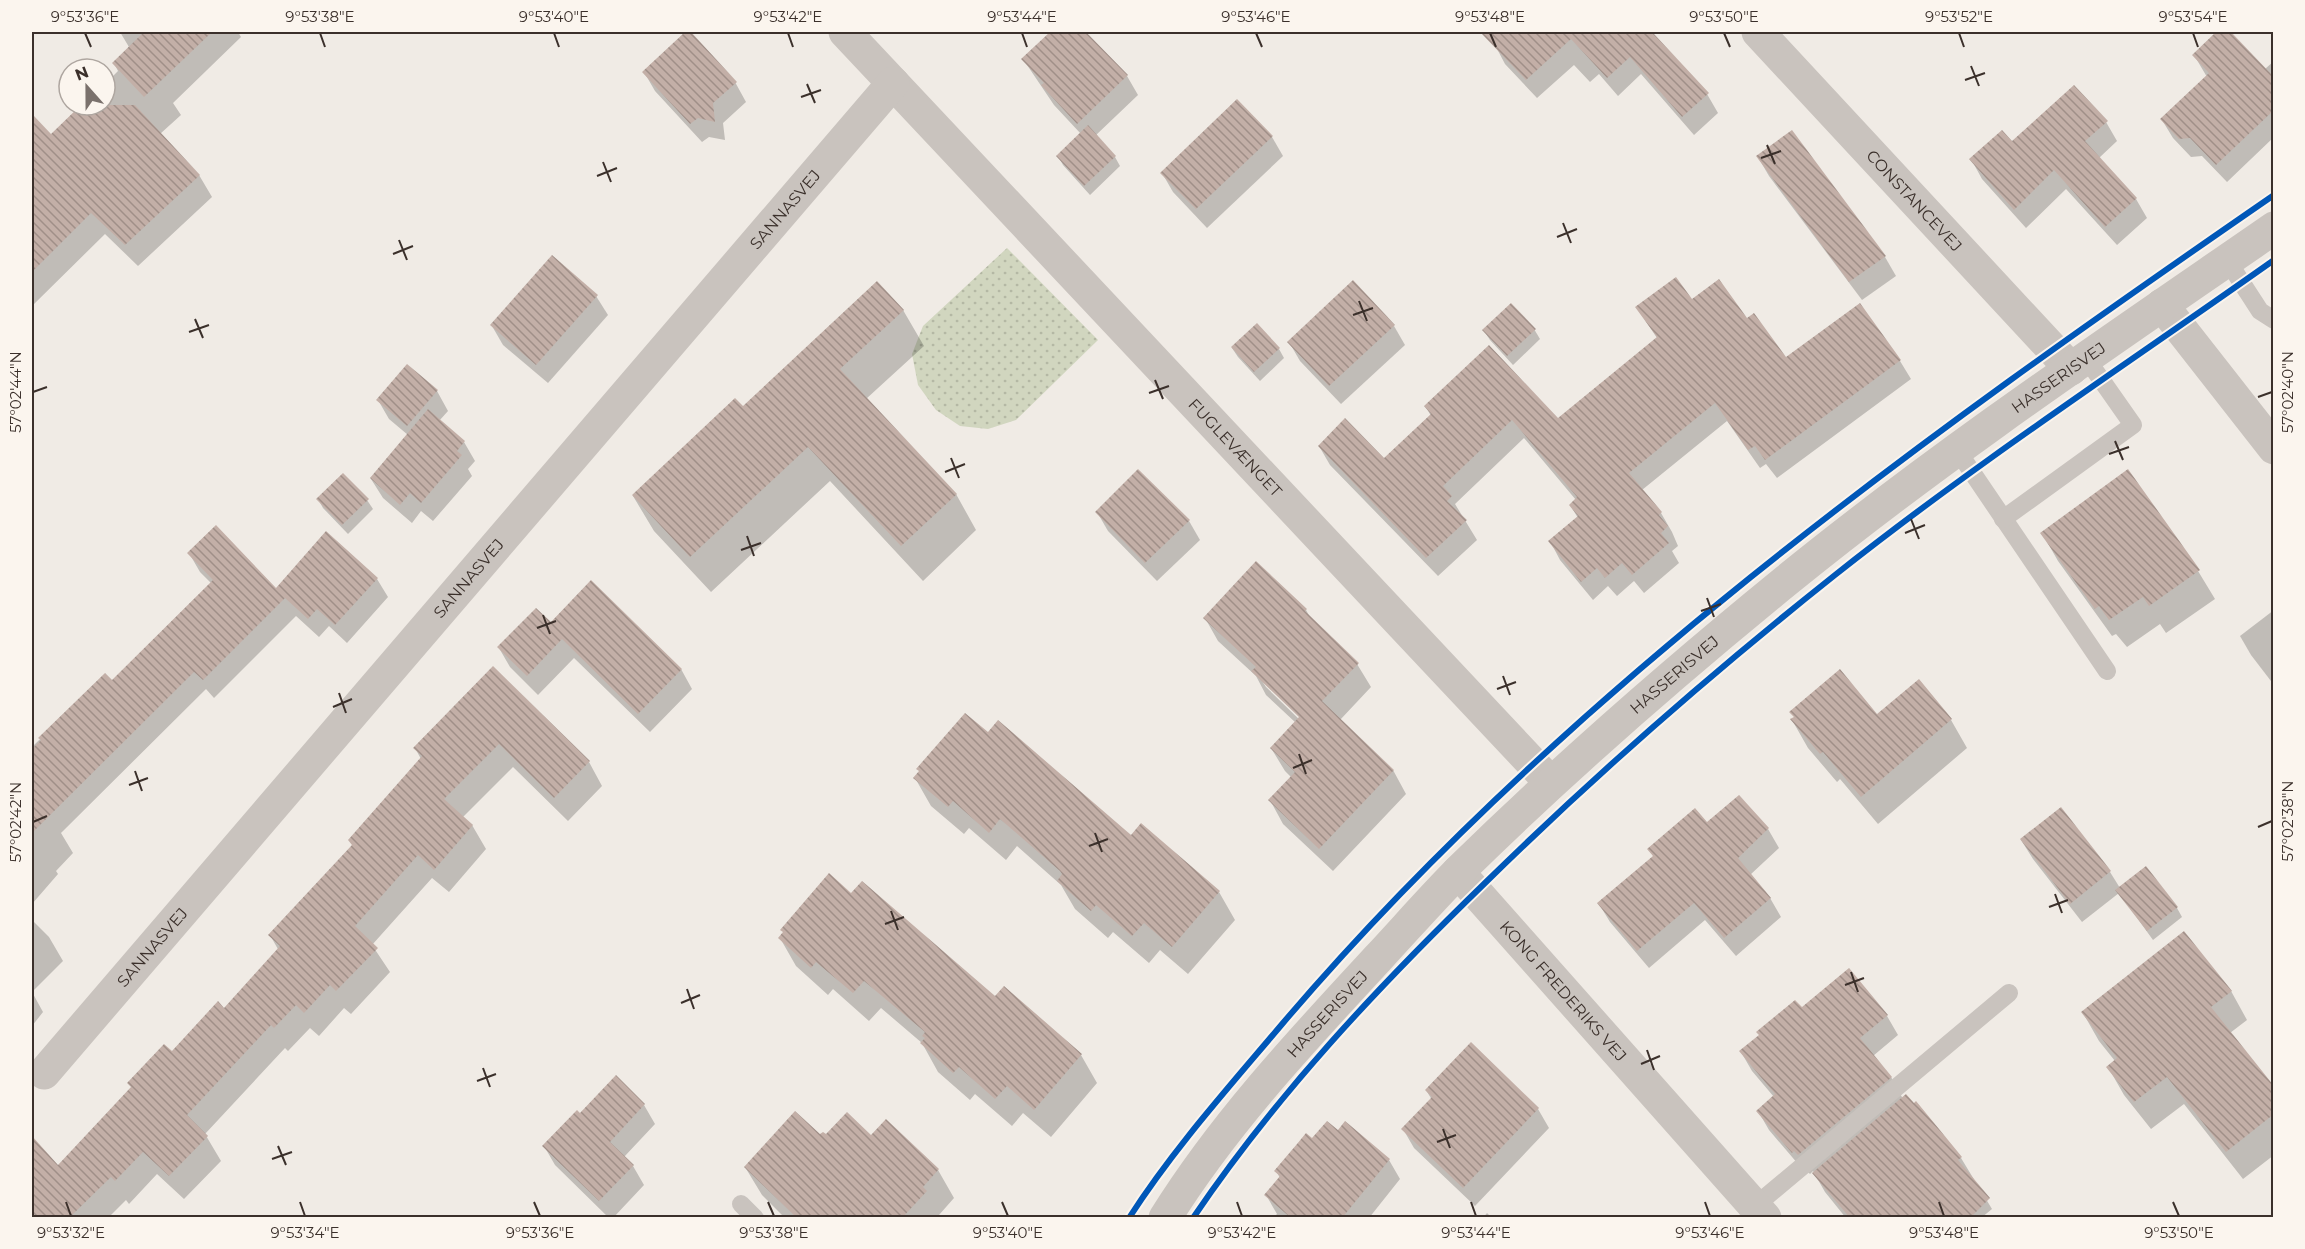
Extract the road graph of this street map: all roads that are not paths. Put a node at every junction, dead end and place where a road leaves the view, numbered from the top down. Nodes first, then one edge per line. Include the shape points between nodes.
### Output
1 (845, 32) edge
2 (1758, 32) edge
3 (892, 83) junction
4 (2274, 228) edge
5 (2228, 260) junction
6 (2162, 305) junction
7 (2274, 320) edge
8 (2079, 364) junction
9 (2274, 448) edge
10 (1957, 450) junction
11 (2003, 519) junction
12 (2107, 671) dead end
13 (1551, 783) junction
14 (1458, 872) junction
15 (2009, 993) dead end
16 (44, 1073) dead end
17 (741, 1204) dead end
18 (1760, 1212) edge
19 (755, 1218) edge
20 (1165, 1218) edge

1 - 3 street, FUGLEVÆNGET
2 - 8 street, CONSTANCEVEJ
3 - 13 street, FUGLEVÆNGET
3 - 16 street, SANNASVEJ
4 - 5 street, HASSERISVEJ
5 - 6 street, HASSERISVEJ
5 - 7 lane via 2260,311
6 - 8 street, HASSERISVEJ
6 - 9 street
8 - 10 street, HASSERISVEJ
8 - 11 lane via 2133,425
10 - 11 lane
10 - 13 street, HASSERISVEJ via 1789,579
11 - 12 lane
13 - 14 street, HASSERISVEJ
14 - 18 street, KONG FREDERIKS VEJ
14 - 20 street, HASSERISVEJ via 1306,1035 1191,1177
15 - 18 lane
17 - 19 lane

